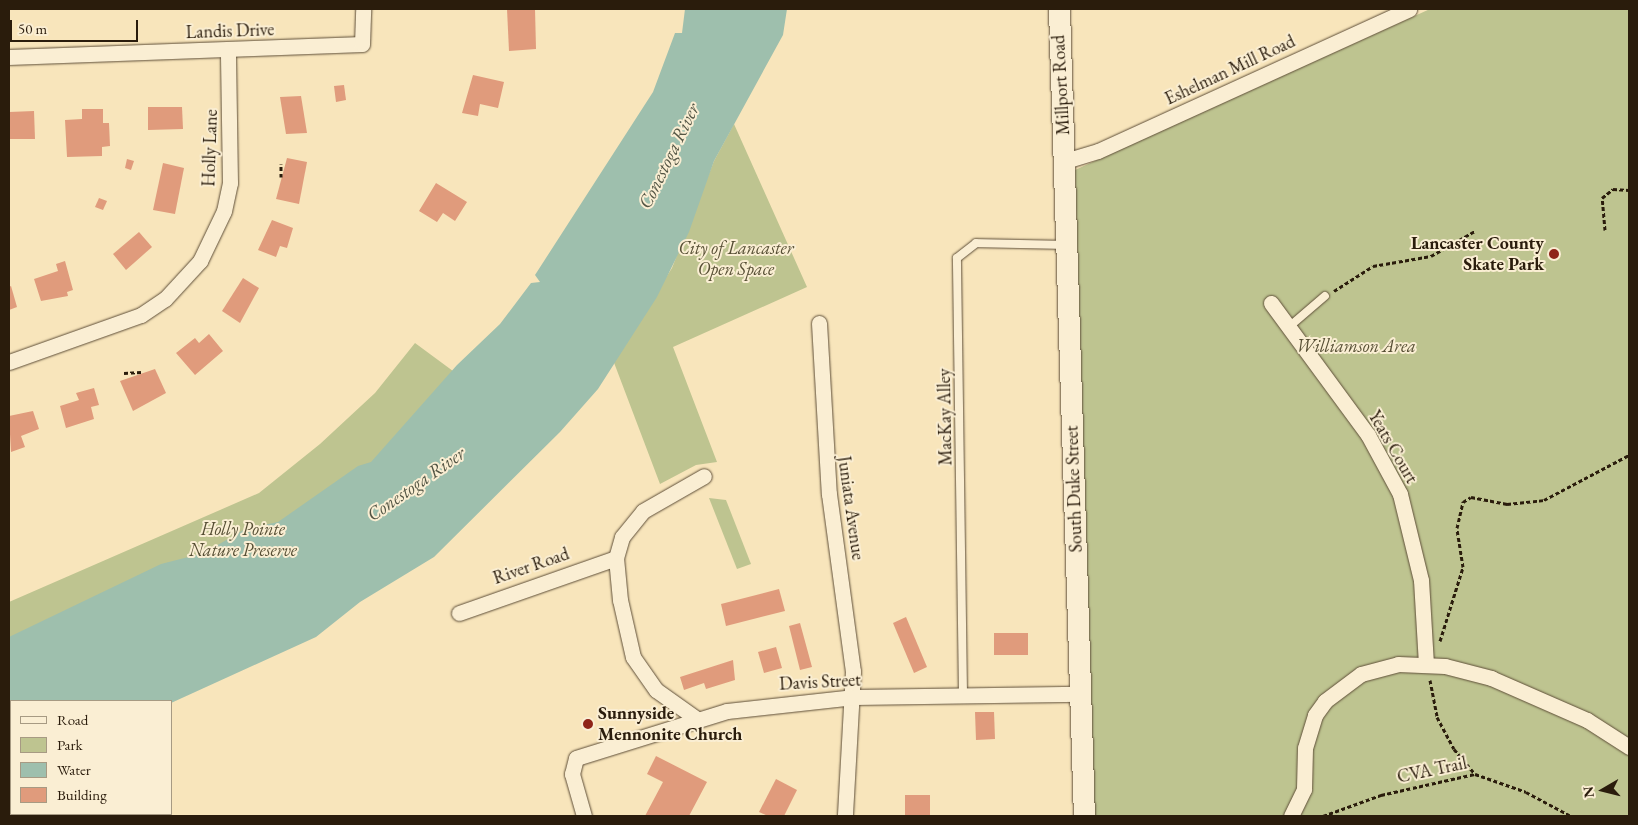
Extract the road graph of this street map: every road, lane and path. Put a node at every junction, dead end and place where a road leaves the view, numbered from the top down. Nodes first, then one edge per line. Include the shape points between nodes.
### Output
1 (363, 9) edge
2 (1058, 9) edge
3 (1409, 9) edge
4 (228, 50) junction
5 (9, 57) edge
6 (1065, 161) junction
7 (281, 164) dead end
8 (280, 176) dead end
9 (1629, 190) edge
10 (1605, 230) dead end
11 (1474, 231) dead end
12 (1068, 245) junction
13 (1325, 296) joint
14 (1271, 303) dead end
15 (819, 323) dead end
16 (1290, 326) junction
17 (9, 362) edge
18 (141, 372) dead end
19 (124, 373) dead end
20 (1629, 455) edge
21 (704, 476) dead end
22 (616, 558) junction
23 (459, 614) dead end
24 (1426, 664) junction
25 (963, 694) junction
26 (1081, 694) junction
27 (854, 697) junction
28 (697, 719) junction
29 (1629, 747) edge
30 (1476, 774) junction
31 (584, 816) edge
32 (845, 816) edge
33 (1084, 816) edge
34 (1152, 816) edge
35 (1218, 816) edge
36 (1291, 816) edge
37 (1324, 816) edge
38 (1571, 816) edge

1 - 4 street, Landis Drive via 362,44
2 - 6 main road, Millport Road
3 - 6 street, Eshelman Mill Road via 1098,151
4 - 5 street, Landis Drive
4 - 17 street, Holly Lane via 230,183 224,211 200,261 165,299 142,315
6 - 12 main road, South Duke Street
7 - 8 path
9 - 10 path via 1613,189 1602,198
11 - 13 path via 1431,256 1373,266
12 - 25 lane, MacKay Alley via 976,243 957,258
12 - 26 main road, South Duke Street
13 - 16 lane
14 - 16 street, Yeats Court
15 - 27 street, Juniata Avenue via 822,428 849,620
16 - 24 street, Yeats Court via 1368,435 1400,494 1421,580
18 - 19 path
20 - 24 path via 1544,500 1507,504 1471,497 1463,502 1457,528 1463,567 1444,633
21 - 22 street via 644,511 622,538
22 - 23 street, River Road
22 - 28 street via 620,600 633,657 656,690
24 - 29 street via 1533,694
24 - 30 path via 1436,717 1454,749
24 - 36 street via 1398,664 1361,674 1325,701 1309,731 1304,789
25 - 26 street, Davis Street
25 - 27 street, Davis Street
26 - 33 main road, South Duke Street
27 - 28 street, Davis Street via 770,703
27 - 32 street, Juniata Avenue
28 - 31 street, Davis Street via 583,754 573,765
30 - 37 path, CVA Trail via 1381,795
30 - 38 path, CVA Trail via 1526,792
34 - 35 path

